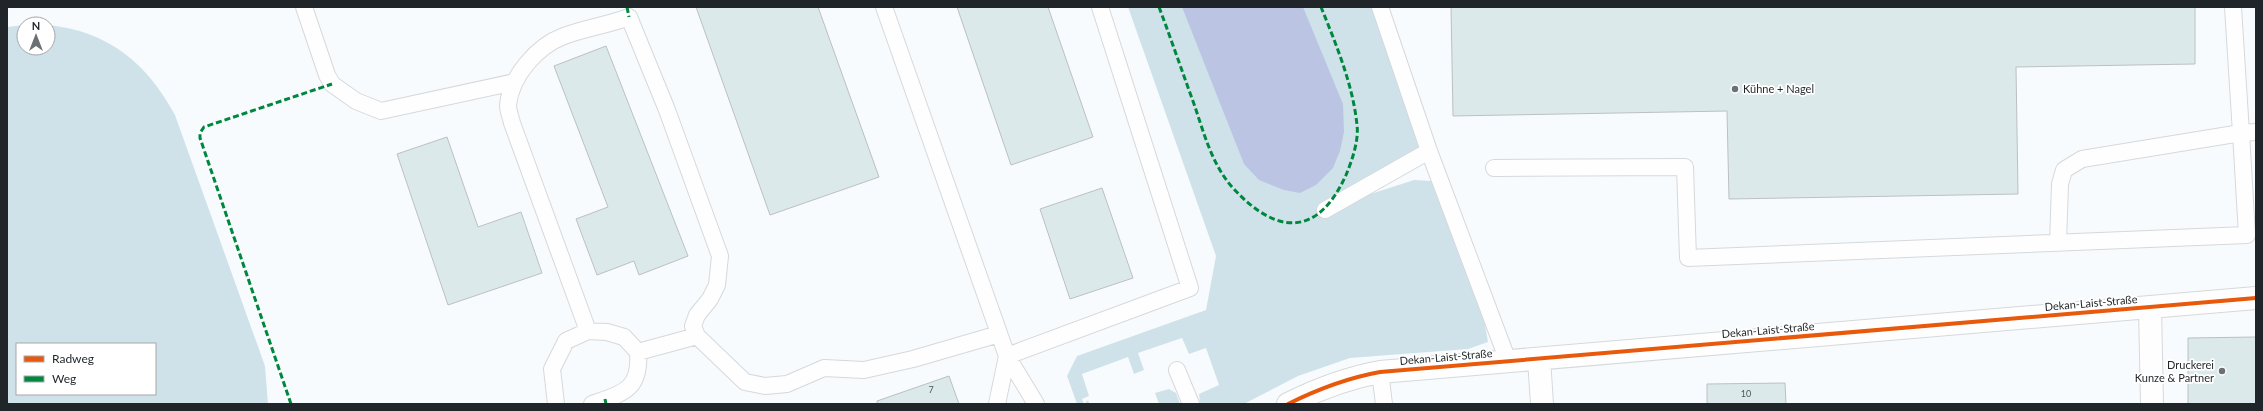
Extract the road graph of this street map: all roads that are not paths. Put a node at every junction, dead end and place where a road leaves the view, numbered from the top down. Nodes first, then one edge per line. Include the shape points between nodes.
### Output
1 (304, 7) edge
2 (884, 7) edge
3 (1100, 7) edge
4 (1380, 7) edge
5 (2233, 7) edge
6 (515, 82) junction
7 (2248, 132) edge
8 (1429, 152) junction
9 (1494, 168) dead end
10 (1325, 210) dead end
11 (2058, 243) junction
12 (2256, 298) edge
13 (2150, 307) junction
14 (588, 331) junction
15 (998, 334) junction
16 (697, 336) junction
17 (638, 352) junction
18 (1007, 356) junction
19 (1539, 359) junction
20 (1508, 361) junction
21 (1177, 370) dead end
22 (1380, 372) junction
23 (556, 404) edge
24 (592, 404) edge
25 (997, 404) edge
26 (1036, 404) edge
27 (1191, 404) edge
28 (1288, 404) edge
29 (1384, 404) edge
30 (1542, 404) edge
31 (2152, 404) edge

1 - 6 lane via 332,84 356,102 381,112
2 - 15 lane
3 - 18 lane via 1190,288
4 - 8 lane
5 - 7 lane
6 - 14 lane via 508,106 512,123
6 - 16 lane via 527,64 547,45 564,36 629,17 720,256 717,285 697,315 693,326
7 - 11 lane via 2082,159 2064,170 2060,184
7 - 11 lane via 2247,236
8 - 10 lane
8 - 20 lane
9 - 11 lane via 1685,167 1688,258
12 - 13 street, Dekan-Laist-Straße
13 - 19 street, Dekan-Laist-Straße
13 - 31 street
14 - 17 lane via 607,332 624,337
14 - 23 lane via 566,341 552,370
15 - 16 lane via 913,360 864,370 824,368 787,384 765,386 745,382
15 - 18 lane
16 - 17 lane
17 - 24 lane via 640,370 624,393
18 - 25 lane
18 - 26 lane
19 - 20 street, Dekan-Laist-Straße
19 - 30 street
20 - 22 street, Dekan-Laist-Straße
21 - 27 lane
22 - 28 street, Dekan-Laist-Straße via 1351,378 1319,389
22 - 29 lane

